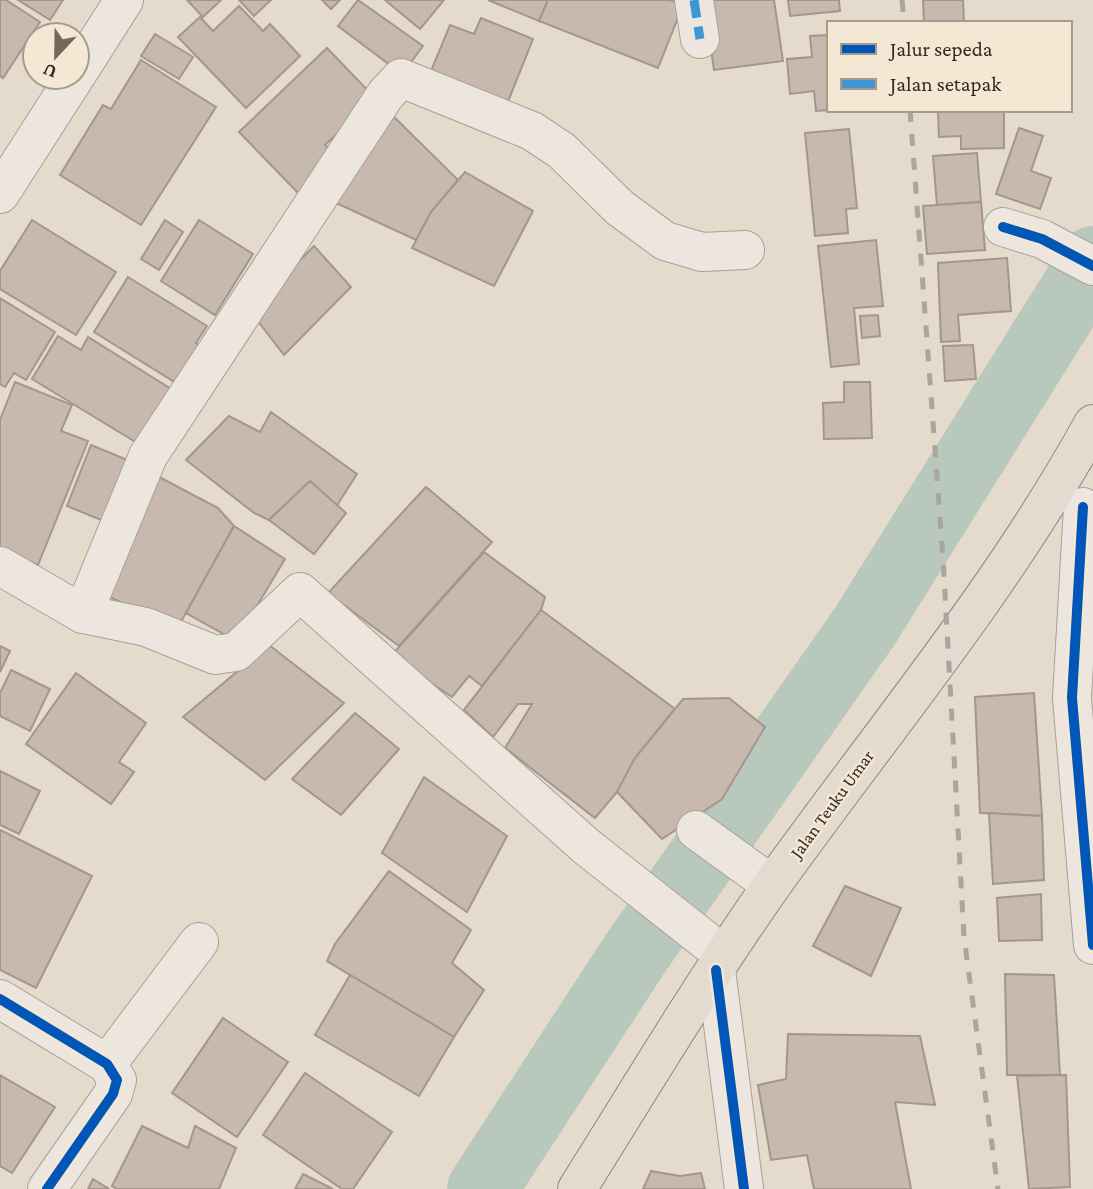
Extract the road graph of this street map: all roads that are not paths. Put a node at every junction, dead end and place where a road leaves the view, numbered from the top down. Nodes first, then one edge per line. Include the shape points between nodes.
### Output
1 (124, 0) edge
2 (694, 0) edge
3 (700, 39) dead end
4 (91, 52) edge
5 (66, 91) edge
6 (0, 194) edge
7 (1003, 227) dead end
8 (744, 250) dead end
9 (1093, 266) edge
10 (1093, 424) edge
11 (1079, 500) edge
12 (0, 566) edge
13 (83, 614) junction
14 (699, 832) dead end
15 (759, 875) junction
16 (199, 942) dead end
17 (1093, 945) edge
18 (712, 953) junction
19 (0, 999) edge
20 (107, 1065) junction
21 (47, 1189) edge
22 (577, 1189) edge
23 (744, 1189) edge

1 - 4 street
2 - 3 street
5 - 6 street
7 - 9 street via 1042,239
8 - 13 street via 702,252 665,241 620,208 562,151 532,131 401,78 386,94 148,456
10 - 11 main road, Jalan Teuku Umar
11 - 15 main road, Jalan Teuku Umar via 948,647
11 - 17 street via 1072,698
12 - 13 street
13 - 18 street via 146,627 215,655 236,652 300,592
14 - 15 street
15 - 18 main road, Jalan Teuku Umar
16 - 20 street
18 - 22 main road, Jalan Teuku Umar
18 - 23 street
19 - 20 street
20 - 21 street via 117,1080 113,1094

